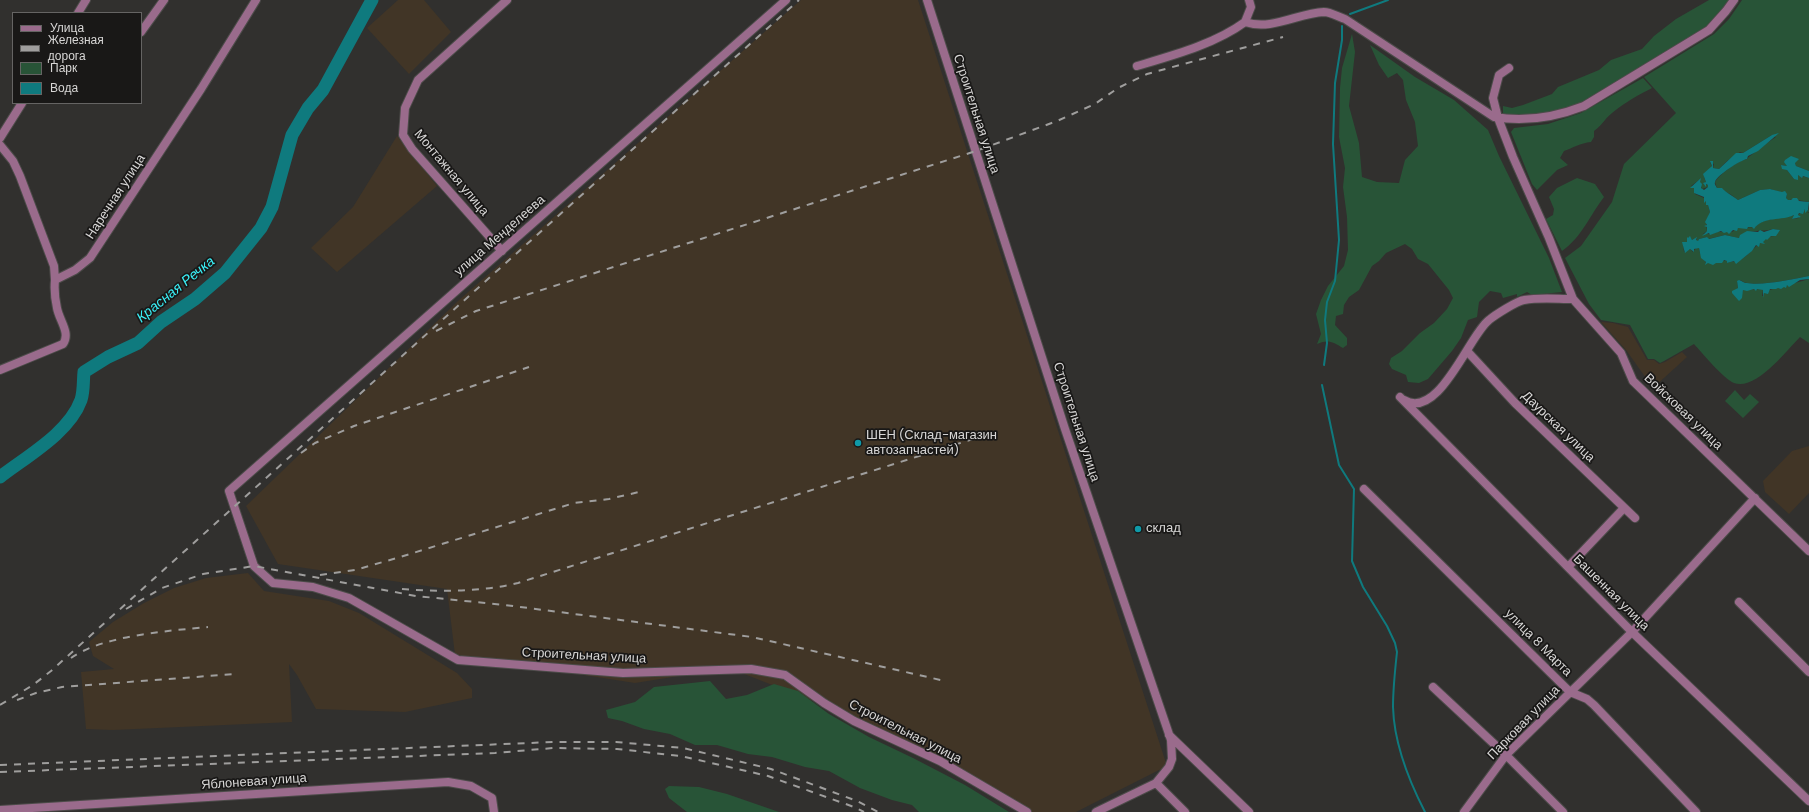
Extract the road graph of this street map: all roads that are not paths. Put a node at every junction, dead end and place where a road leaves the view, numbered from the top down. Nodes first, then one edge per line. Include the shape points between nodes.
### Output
1 (86, 0) edge
2 (164, 0) edge
3 (256, 0) edge
4 (507, 0) edge
5 (786, 0) edge
6 (926, 0) edge
7 (1249, 0) edge
8 (1734, 0) edge
9 (79, 12) edge
10 (1246, 22) junction
11 (142, 31) edge
12 (1137, 66) dead end
13 (1509, 68) dead end
14 (21, 104) edge
15 (1498, 118) junction
16 (0, 138) edge
17 (0, 145) edge
18 (502, 251) junction
19 (55, 280) junction
20 (1573, 299) junction
21 (1467, 351) junction
22 (0, 370) edge
23 (1364, 489) dead end
24 (229, 491) joint
25 (1755, 498) junction
26 (1624, 508) junction
27 (1635, 518) dead end
28 (1809, 551) edge
29 (1568, 567) junction
30 (1739, 602) dead end
31 (1632, 632) junction
32 (1809, 672) edge
33 (1433, 687) dead end
34 (1570, 692) junction
35 (1169, 734) junction
36 (1506, 755) junction
37 (1156, 783) junction
38 (1809, 801) edge
39 (0, 810) edge
40 (494, 812) edge
41 (1027, 812) edge
42 (1096, 812) edge
43 (1185, 812) edge
44 (1250, 812) edge
45 (1464, 812) edge
46 (1563, 812) edge
47 (1696, 812) edge

1 - 9 street
2 - 11 street
3 - 19 street, Наречная улица via 90,258 75,270
4 - 18 street, Монтажная улица via 418,80 405,108 403,135 412,149
5 - 18 street, улица Менделеева
6 - 35 street, Строительная улица via 1065,429
7 - 10 street via 1251,7
8 - 15 street via 1709,30 1584,106 1566,113 1515,120
10 - 12 street via 1234,31 1215,39
10 - 15 street via 1254,25 1270,24 1325,12 1345,19
13 - 15 street via 1499,76 1493,98
14 - 16 street
15 - 20 street
17 - 19 street via 20,176 54,266
18 - 24 street, улица Менделеева
19 - 22 street via 57,311 66,332 66,340 57,347
20 - 21 street via 1522,300 1488,320
20 - 25 street, Войсковая улица via 1621,353 1633,381
21 - 26 street, Даурская улица via 1515,403
21 - 29 street, Башенная улица via 1437,392 1428,399 1414,403 1400,397
23 - 34 street, улица 8 Марта
24 - 41 street, Строительная улица via 254,566 273,582 314,587 349,598 458,660 623,673 751,668 785,675 854,721 940,762
25 - 28 street, Войсковая улица
25 - 31 street, Парковая улица
26 - 27 street, Даурская улица
26 - 29 street
29 - 31 street, Башенная улица
30 - 32 street
31 - 34 street, Парковая улица
31 - 38 street, Башенная улица
33 - 36 street
34 - 36 street, Парковая улица
34 - 47 street, улица 8 Марта via 1594,705
35 - 37 street, Строительная улица via 1172,759
35 - 44 street
36 - 45 street, Парковая улица
36 - 46 street
37 - 42 street, Строительная улица
37 - 43 street
39 - 40 street, Яблоневая улица via 448,782 471,786 492,798

